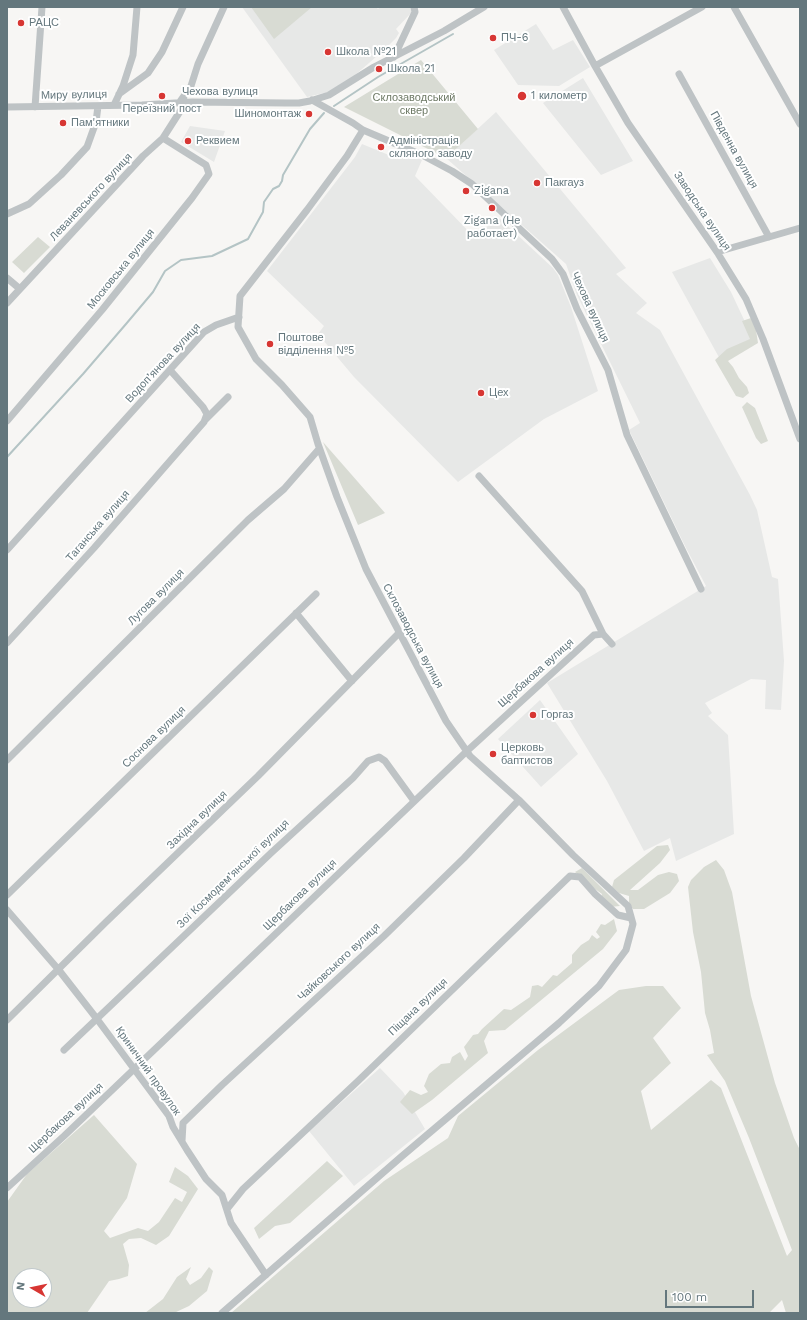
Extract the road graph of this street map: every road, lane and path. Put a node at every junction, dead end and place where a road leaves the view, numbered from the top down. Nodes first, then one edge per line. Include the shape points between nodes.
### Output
1 (42, 7) edge
2 (137, 7) edge
3 (183, 7) edge
4 (224, 7) edge
5 (414, 7) edge
6 (484, 7) edge
7 (563, 7) edge
8 (702, 7) edge
9 (734, 7) edge
10 (394, 57) junction
11 (595, 66) junction
12 (679, 74) dead end
13 (119, 94) junction
14 (312, 100) junction
15 (183, 102) junction
16 (142, 105) joint
17 (98, 106) junction
18 (114, 106) junction
19 (7, 107) edge
20 (35, 107) junction
21 (800, 124) edge
22 (363, 130) junction
23 (163, 138) junction
24 (7, 214) edge
25 (800, 228) edge
26 (769, 237) junction
27 (717, 252) junction
28 (7, 278) edge
29 (20, 289) junction
30 (7, 303) edge
31 (239, 317) junction
32 (170, 370) junction
33 (228, 397) dead end
34 (7, 421) edge
35 (204, 422) junction
36 (800, 439) edge
37 (319, 449) junction
38 (479, 476) dead end
39 (7, 550) edge
40 (701, 588) dead end
41 (316, 594) dead end
42 (296, 613) junction
43 (399, 633) junction
44 (603, 634) junction
45 (7, 643) edge
46 (612, 644) dead end
47 (352, 681) junction
48 (467, 751) junction
49 (7, 760) edge
50 (518, 800) junction
51 (414, 801) junction
52 (7, 895) edge
53 (7, 910) edge
54 (632, 921) junction
55 (58, 969) junction
56 (97, 1019) junction
57 (7, 1020) edge
58 (64, 1050) dead end
59 (134, 1068) junction
60 (169, 1116) junction
61 (183, 1123) junction
62 (182, 1141) junction
63 (7, 1188) edge
64 (222, 1195) junction
65 (236, 1197) junction
66 (227, 1209) junction
67 (266, 1275) junction
68 (222, 1313) edge

1 - 20 street
2 - 13 street via 133,55
3 - 13 street via 162,52 148,73
4 - 15 street, Леваневського вулиця
5 - 10 street
6 - 10 street, Чехова вулиця
7 - 11 street, Заводська вулиця
8 - 11 street
9 - 21 street
10 - 14 street, Чехова вулиця via 329,95
11 - 27 street, Заводська вулиця via 628,123
12 - 26 street, Південна вулиця
13 - 18 street
14 - 15 street, Чехова вулиця via 299,103
14 - 22 street, Чехова вулиця
15 - 16 street, Чехова вулиця
15 - 23 street, Леваневського вулиця
16 - 18 street, Миру вулиця
17 - 18 street, Миру вулиця
17 - 20 street, Миру вулиця
17 - 24 street via 96,122 87,147 29,204
19 - 20 street, Миру вулиця
22 - 31 street via 307,210 240,296
22 - 40 street, Чехова вулиця via 422,155 472,184 560,269 608,370 627,435
23 - 29 street, Леваневського вулиця
23 - 34 street, Московська вулиця via 206,165 209,174 102,310
25 - 26 street
26 - 27 street
27 - 36 street, Заводська вулиця via 746,299
28 - 29 street
29 - 30 street, Леваневського вулиця
31 - 32 street, Водоп’янова вулиця via 204,332
31 - 37 street, Склозаводська вулиця via 238,327 256,359 310,417
32 - 35 street via 203,407 207,414
32 - 39 street, Водоп’янова вулиця
33 - 35 street, Таганська вулиця
35 - 45 street, Таганська вулиця
37 - 43 street, Склозаводська вулиця via 366,570
37 - 49 street, Лугова вулиця via 284,489 248,520
38 - 44 street via 582,591
41 - 42 street, Соснова вулиця
42 - 47 street
42 - 52 street, Соснова вулиця
43 - 47 street, Західна вулиця
43 - 48 street, Склозаводська вулиця via 446,721
44 - 46 street
44 - 48 street, Щербакова вулиця via 594,635
47 - 55 street, Західна вулиця via 258,776
48 - 50 street, Склозаводська вулиця
48 - 51 street, Щербакова вулиця
50 - 54 street, Склозаводська вулиця via 628,906
50 - 61 street, Чайковського вулиця via 464,858 384,936
51 - 56 street, Зої Космодем’янської вулиця via 385,760 379,757 368,761
51 - 59 street, Щербакова вулиця
53 - 55 street, Криничний провулок
54 - 65 street, Піщана вулиця via 618,915 580,877 570,876
54 - 67 street via 626,950 599,986
55 - 56 street, Криничний провулок
55 - 57 street, Західна вулиця
56 - 58 street, Зої Космодем’янської вулиця
56 - 59 street, Криничний провулок
59 - 60 street, Криничний провулок
59 - 63 street, Щербакова вулиця
60 - 61 street via 176,1122
60 - 62 street, Криничний провулок
61 - 62 street
62 - 64 street, Криничний провулок via 206,1179
64 - 65 street
64 - 66 street, Криничний провулок
65 - 66 street, Піщана вулиця
66 - 67 street, Криничний провулок via 231,1223
67 - 68 street

